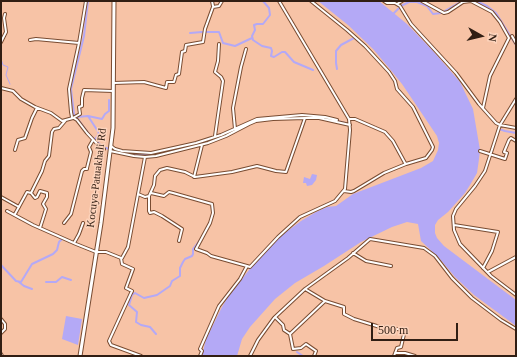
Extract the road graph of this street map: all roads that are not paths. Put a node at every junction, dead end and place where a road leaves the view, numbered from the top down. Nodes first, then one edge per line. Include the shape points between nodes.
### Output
1 (86, 1) edge
2 (114, 1) edge
3 (212, 1) edge
4 (222, 1) edge
5 (279, 1) edge
6 (312, 1) edge
7 (384, 1) edge
8 (402, 1) edge
9 (422, 1) edge
10 (397, 4) junction
11 (213, 6) junction
12 (5, 14) dead end
13 (512, 36) dead end
14 (30, 40) dead end
15 (1, 42) edge
16 (516, 43) edge
17 (79, 44) junction
18 (219, 44) dead end
19 (246, 49) dead end
20 (114, 83) junction
21 (1, 88) edge
22 (114, 91) junction
23 (516, 99) edge
24 (37, 108) junction
25 (483, 108) junction
26 (76, 117) junction
27 (305, 118) junction
28 (349, 119) junction
29 (337, 120) dead end
30 (65, 121) dead end
31 (350, 125) junction
32 (500, 125) junction
33 (516, 128) edge
34 (235, 129) junction
35 (215, 136) junction
36 (93, 140) junction
37 (516, 141) edge
38 (202, 144) junction
39 (104, 149) dead end
40 (110, 149) junction
41 (15, 150) dead end
42 (480, 152) dead end
43 (490, 154) junction
44 (145, 157) junction
45 (406, 164) junction
46 (194, 177) junction
47 (344, 190) junction
48 (151, 192) junction
49 (31, 193) junction
50 (138, 194) junction
51 (149, 196) junction
52 (1, 197) edge
53 (19, 207) junction
54 (7, 211) dead end
55 (15, 214) junction
56 (64, 223) dead end
57 (82, 223) dead end
58 (454, 225) junction
59 (40, 228) junction
60 (179, 241) dead end
61 (74, 243) junction
62 (96, 252) junction
63 (353, 253) junction
64 (516, 257) edge
65 (122, 258) junction
66 (247, 266) junction
67 (391, 266) dead end
68 (483, 269) junction
69 (488, 272) junction
70 (305, 289) junction
71 (516, 295) edge
72 (325, 301) junction
73 (275, 317) junction
74 (1, 319) edge
75 (516, 329) edge
76 (1, 333) edge
77 (290, 334) junction
78 (394, 354) edge
79 (80, 356) edge
80 (141, 356) edge
81 (200, 356) edge
82 (250, 356) edge
83 (314, 356) edge
84 (415, 356) edge

1 - 17 street
2 - 20 main road, Kocuya-Patuakhali Rd
3 - 11 street
4 - 11 street via 219,6
5 - 28 street
6 - 45 street via 365,46 413,107 433,149 426,158
7 - 10 street
8 - 10 street
9 - 25 street via 444,13 471,1 492,12 500,22 509,38 490,76
10 - 25 street
11 - 20 street via 203,42 186,45 185,51 182,52 180,74 176,75 175,82 167,82 166,88 144,82
12 - 15 street via 6,32
13 - 16 street
14 - 17 street
17 - 26 street via 69,89 72,117
18 - 35 street via 215,72 223,81
19 - 34 street via 234,106
20 - 22 main road, Kocuya-Patuakhali Rd
21 - 24 street via 13,91
22 - 26 street via 83,90 80,114
22 - 40 main road, Kocuya-Patuakhali Rd
23 - 32 street
24 - 26 street via 51,113 62,121
24 - 41 street via 25,138 18,140
25 - 32 street
26 - 36 street
27 - 31 street via 319,118
27 - 38 street via 256,122 225,137
27 - 46 street via 286,172 257,166
28 - 31 street
28 - 45 street via 355,119 385,132 394,141
29 - 34 street via 311,115 271,117 253,120
30 - 49 street via 52,132 48,156
31 - 47 street
32 - 33 street
32 - 43 street
34 - 35 street via 227,134
35 - 40 street via 151,153
36 - 39 street
36 - 56 street via 89,147 91,152 87,169 82,171 70,214
37 - 43 street via 511,138 509,140 504,152 505,159
38 - 44 street
38 - 46 street
40 - 44 street via 131,156
40 - 62 main road, Kocuya-Patuakhali Rd
42 - 43 street
43 - 58 street via 482,176 456,209 453,216
44 - 50 street
45 - 47 street via 384,173 354,191
46 - 48 street via 167,168 160,170 155,176
47 - 66 street via 335,201 300,217 250,267
48 - 51 street
48 - 66 street via 164,196 169,192 212,204 210,223 196,249
49 - 53 street via 27,192
49 - 59 street via 35,198 40,191 47,194 43,204 46,209
50 - 51 street
50 - 65 street via 128,247
51 - 60 street via 148,211 162,216 182,229
52 - 53 street
53 - 55 street
54 - 55 street
55 - 59 street
57 - 61 street
58 - 68 street via 460,244
58 - 68 street via 498,232
59 - 61 street
61 - 62 street
62 - 65 street via 106,252
62 - 79 main road, Kocuya-Patuakhali Rd
63 - 67 street via 366,261
63 - 70 street
63 - 75 street via 370,239 424,248 435,256 452,278 478,303
64 - 69 street
65 - 80 street via 122,264 134,269 126,288 132,291 109,338 109,344
66 - 81 street via 219,306 200,349
68 - 69 street
69 - 71 street
70 - 72 street
70 - 73 street
72 - 77 street
72 - 78 street via 344,307 344,314 354,319 380,327 405,330 401,347 397,348
73 - 77 street
73 - 82 street
74 - 76 street via 5,326
77 - 83 street via 293,349 306,344 316,351
78 - 84 street via 405,353

